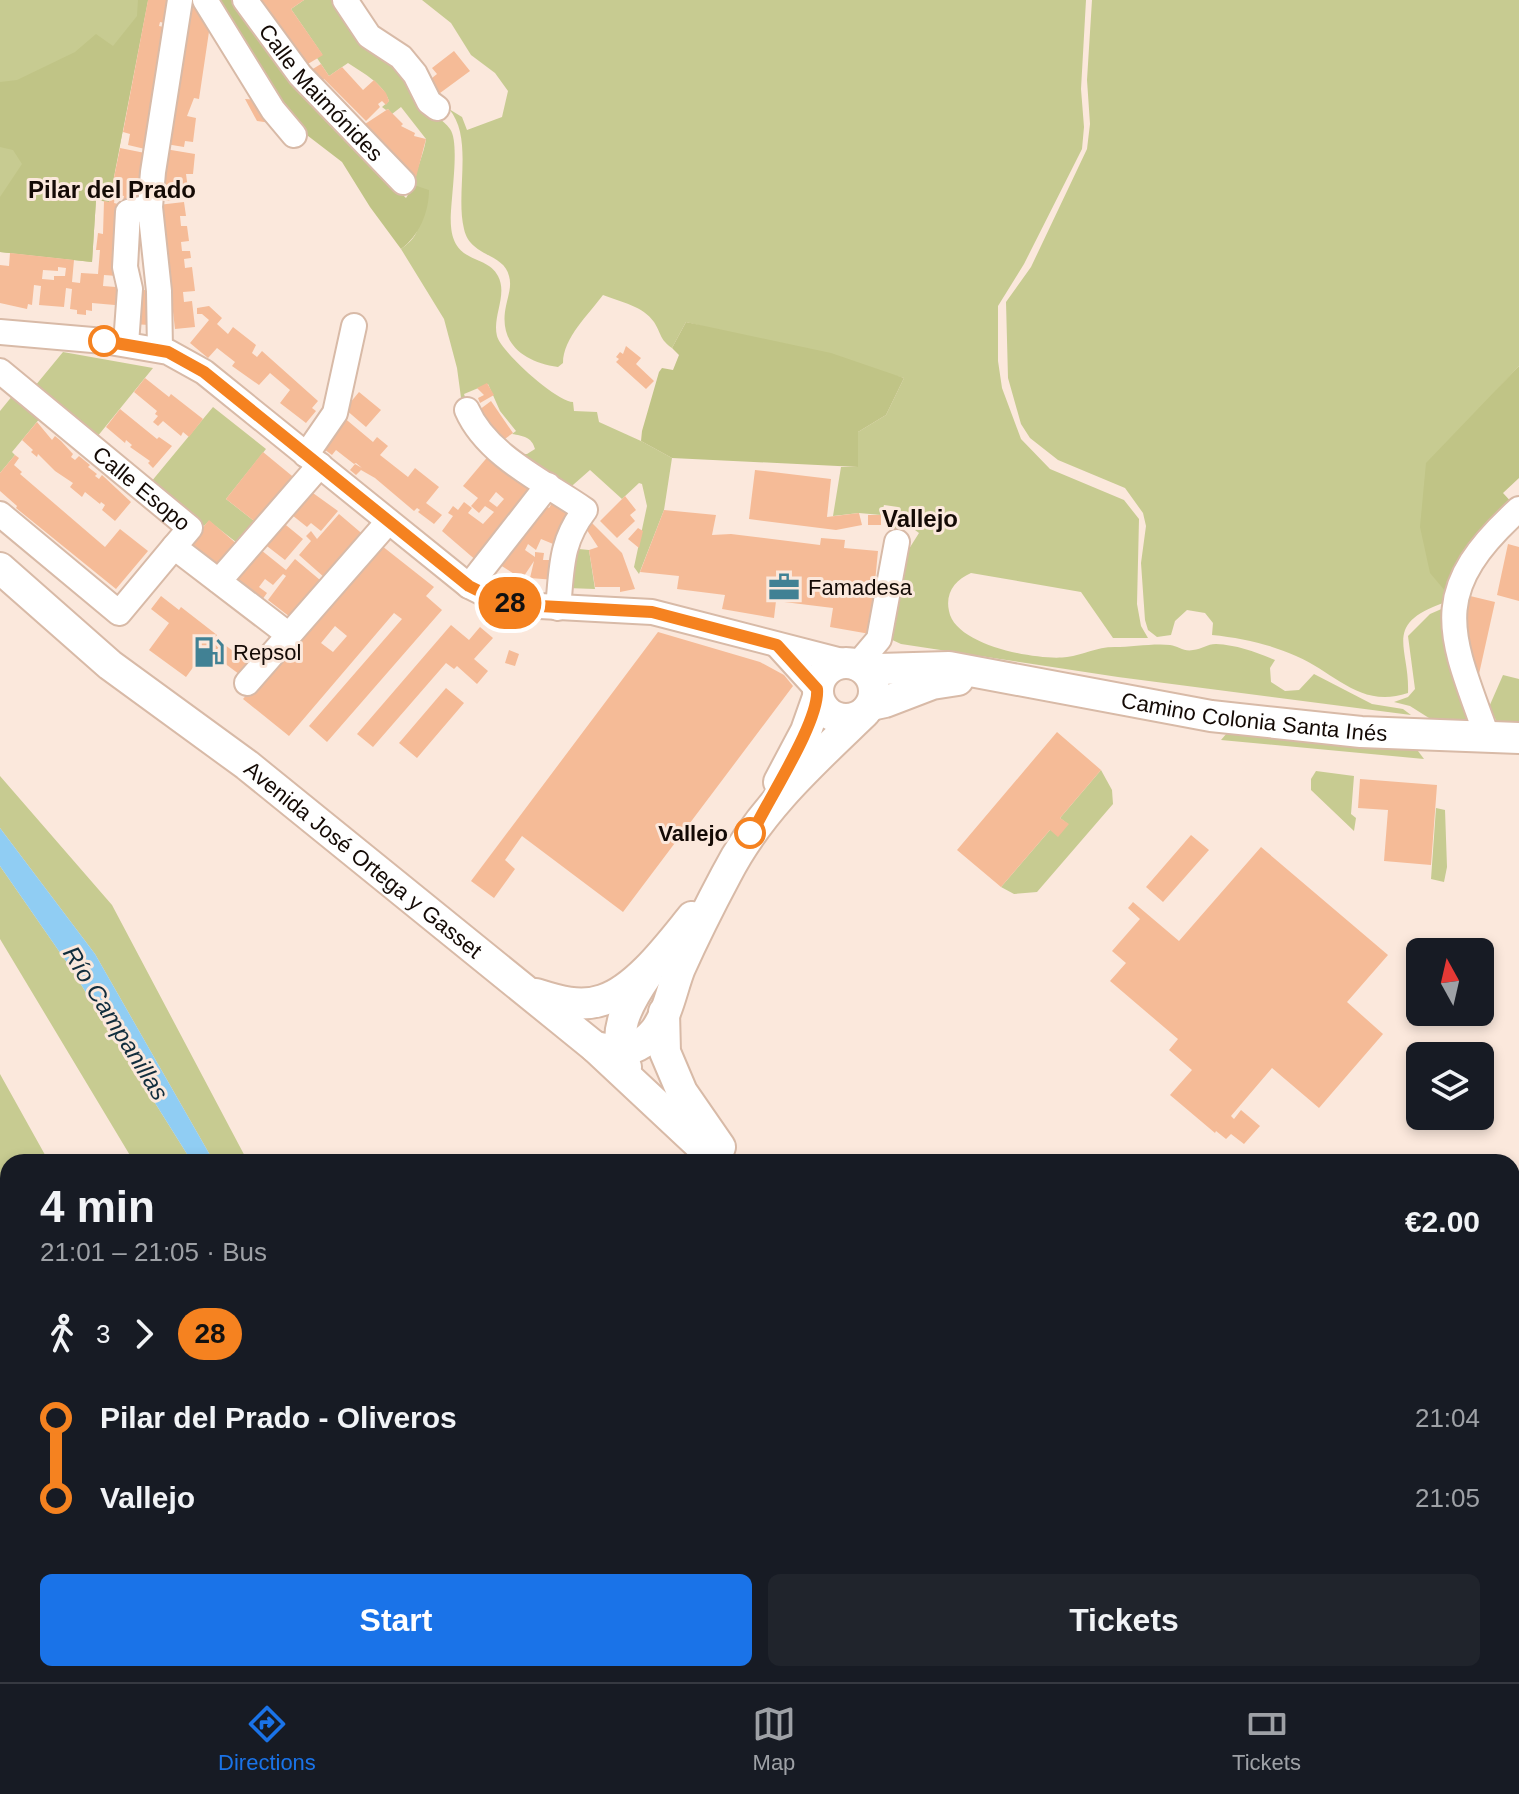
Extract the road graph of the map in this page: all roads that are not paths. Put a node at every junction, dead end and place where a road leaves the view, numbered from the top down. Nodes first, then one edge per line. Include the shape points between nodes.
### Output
1 (180, 0) edge
2 (205, 0) edge
3 (245, 0) edge
4 (345, 0) edge
5 (437, 108) dead end
6 (294, 135) dead end
7 (403, 182) dead end
8 (150, 207) junction
9 (354, 326) dead end
10 (0, 332) edge
11 (126, 344) junction
12 (160, 350) junction
13 (4, 383) edge
14 (467, 410) dead end
15 (313, 460) junction
16 (548, 485) junction
17 (1519, 509) edge
18 (0, 514) edge
19 (388, 522) junction
20 (1493, 532) junction
21 (1519, 539) edge
22 (897, 542) dead end
23 (174, 547) junction
24 (0, 568) edge
25 (219, 581) junction
26 (469, 586) junction
27 (558, 608) junction
28 (289, 635) junction
29 (777, 645) junction
30 (854, 664) junction
31 (992, 676) junction
32 (247, 683) dead end
33 (818, 693) junction
34 (868, 709) junction
35 (1487, 736) junction
36 (1519, 738) edge
37 (758, 822) junction
38 (726, 874) junction
39 (658, 959) junction
40 (523, 989) junction
41 (664, 1012) junction
42 (607, 1050) junction
43 (710, 1154) edge
44 (724, 1154) edge

1 - 8 street
2 - 6 street
3 - 7 street, Calle Maimónides via 300,75
4 - 5 street via 369,36 401,57
8 - 11 street via 128,212
8 - 12 street
9 - 15 street via 335,413
10 - 11 street, Camino Colonia Santa Inés
11 - 12 street, Camino Colonia Santa Inés
12 - 15 street, Camino Colonia Santa Inés via 204,372
13 - 23 street, Calle Esopo via 190,528
14 - 16 street via 492,447
15 - 19 street, Camino Colonia Santa Inés
15 - 25 street
16 - 26 street
16 - 27 street via 585,510 564,549
17 - 20 street
18 - 23 street via 119,613
19 - 26 street, Camino Colonia Santa Inés
19 - 28 street
20 - 21 street
20 - 35 street via 1469,563 1454,605 1454,639
22 - 30 street via 879,639
23 - 25 street, Calle Esopo
24 - 40 main road, Avenida José Ortega y Gasset via 110,665 247,765
25 - 28 street, Calle Esopo
26 - 27 street, Camino Colonia Santa Inés via 499,601
27 - 29 street, Camino Colonia Santa Inés via 652,612
28 - 32 street
29 - 30 street, Camino Colonia Santa Inés
29 - 33 street
30 - 31 main road, Camino Colonia Santa Inés via 879,669 949,667
30 - 33 main road via 828,669
30 - 34 main road via 873,682
31 - 34 main road, Camino Colonia Santa Inés via 932,684
31 - 35 main road, Camino Colonia Santa Inés via 1211,716 1361,732
33 - 34 main road via 821,705 834,717 851,719
33 - 37 main road, Camino Colonia Santa Inés via 806,731
34 - 37 main road, Camino Colonia Santa Inés
35 - 36 main road, Camino Colonia Santa Inés
37 - 38 main road, Camino Colonia Santa Inés
38 - 39 main road, Camino Colonia Santa Inés
38 - 41 main road, Camino Colonia Santa Inés
39 - 40 main road, Camino Colonia Santa Inés via 604,1000 561,1002
39 - 42 main road, Camino Colonia Santa Inés
40 - 42 main road, Avenida José Ortega y Gasset
41 - 42 main road, Camino Colonia Santa Inés via 643,1043
41 - 44 main road via 665,1052 682,1092
42 - 43 main road, Avenida José Ortega y Gasset

